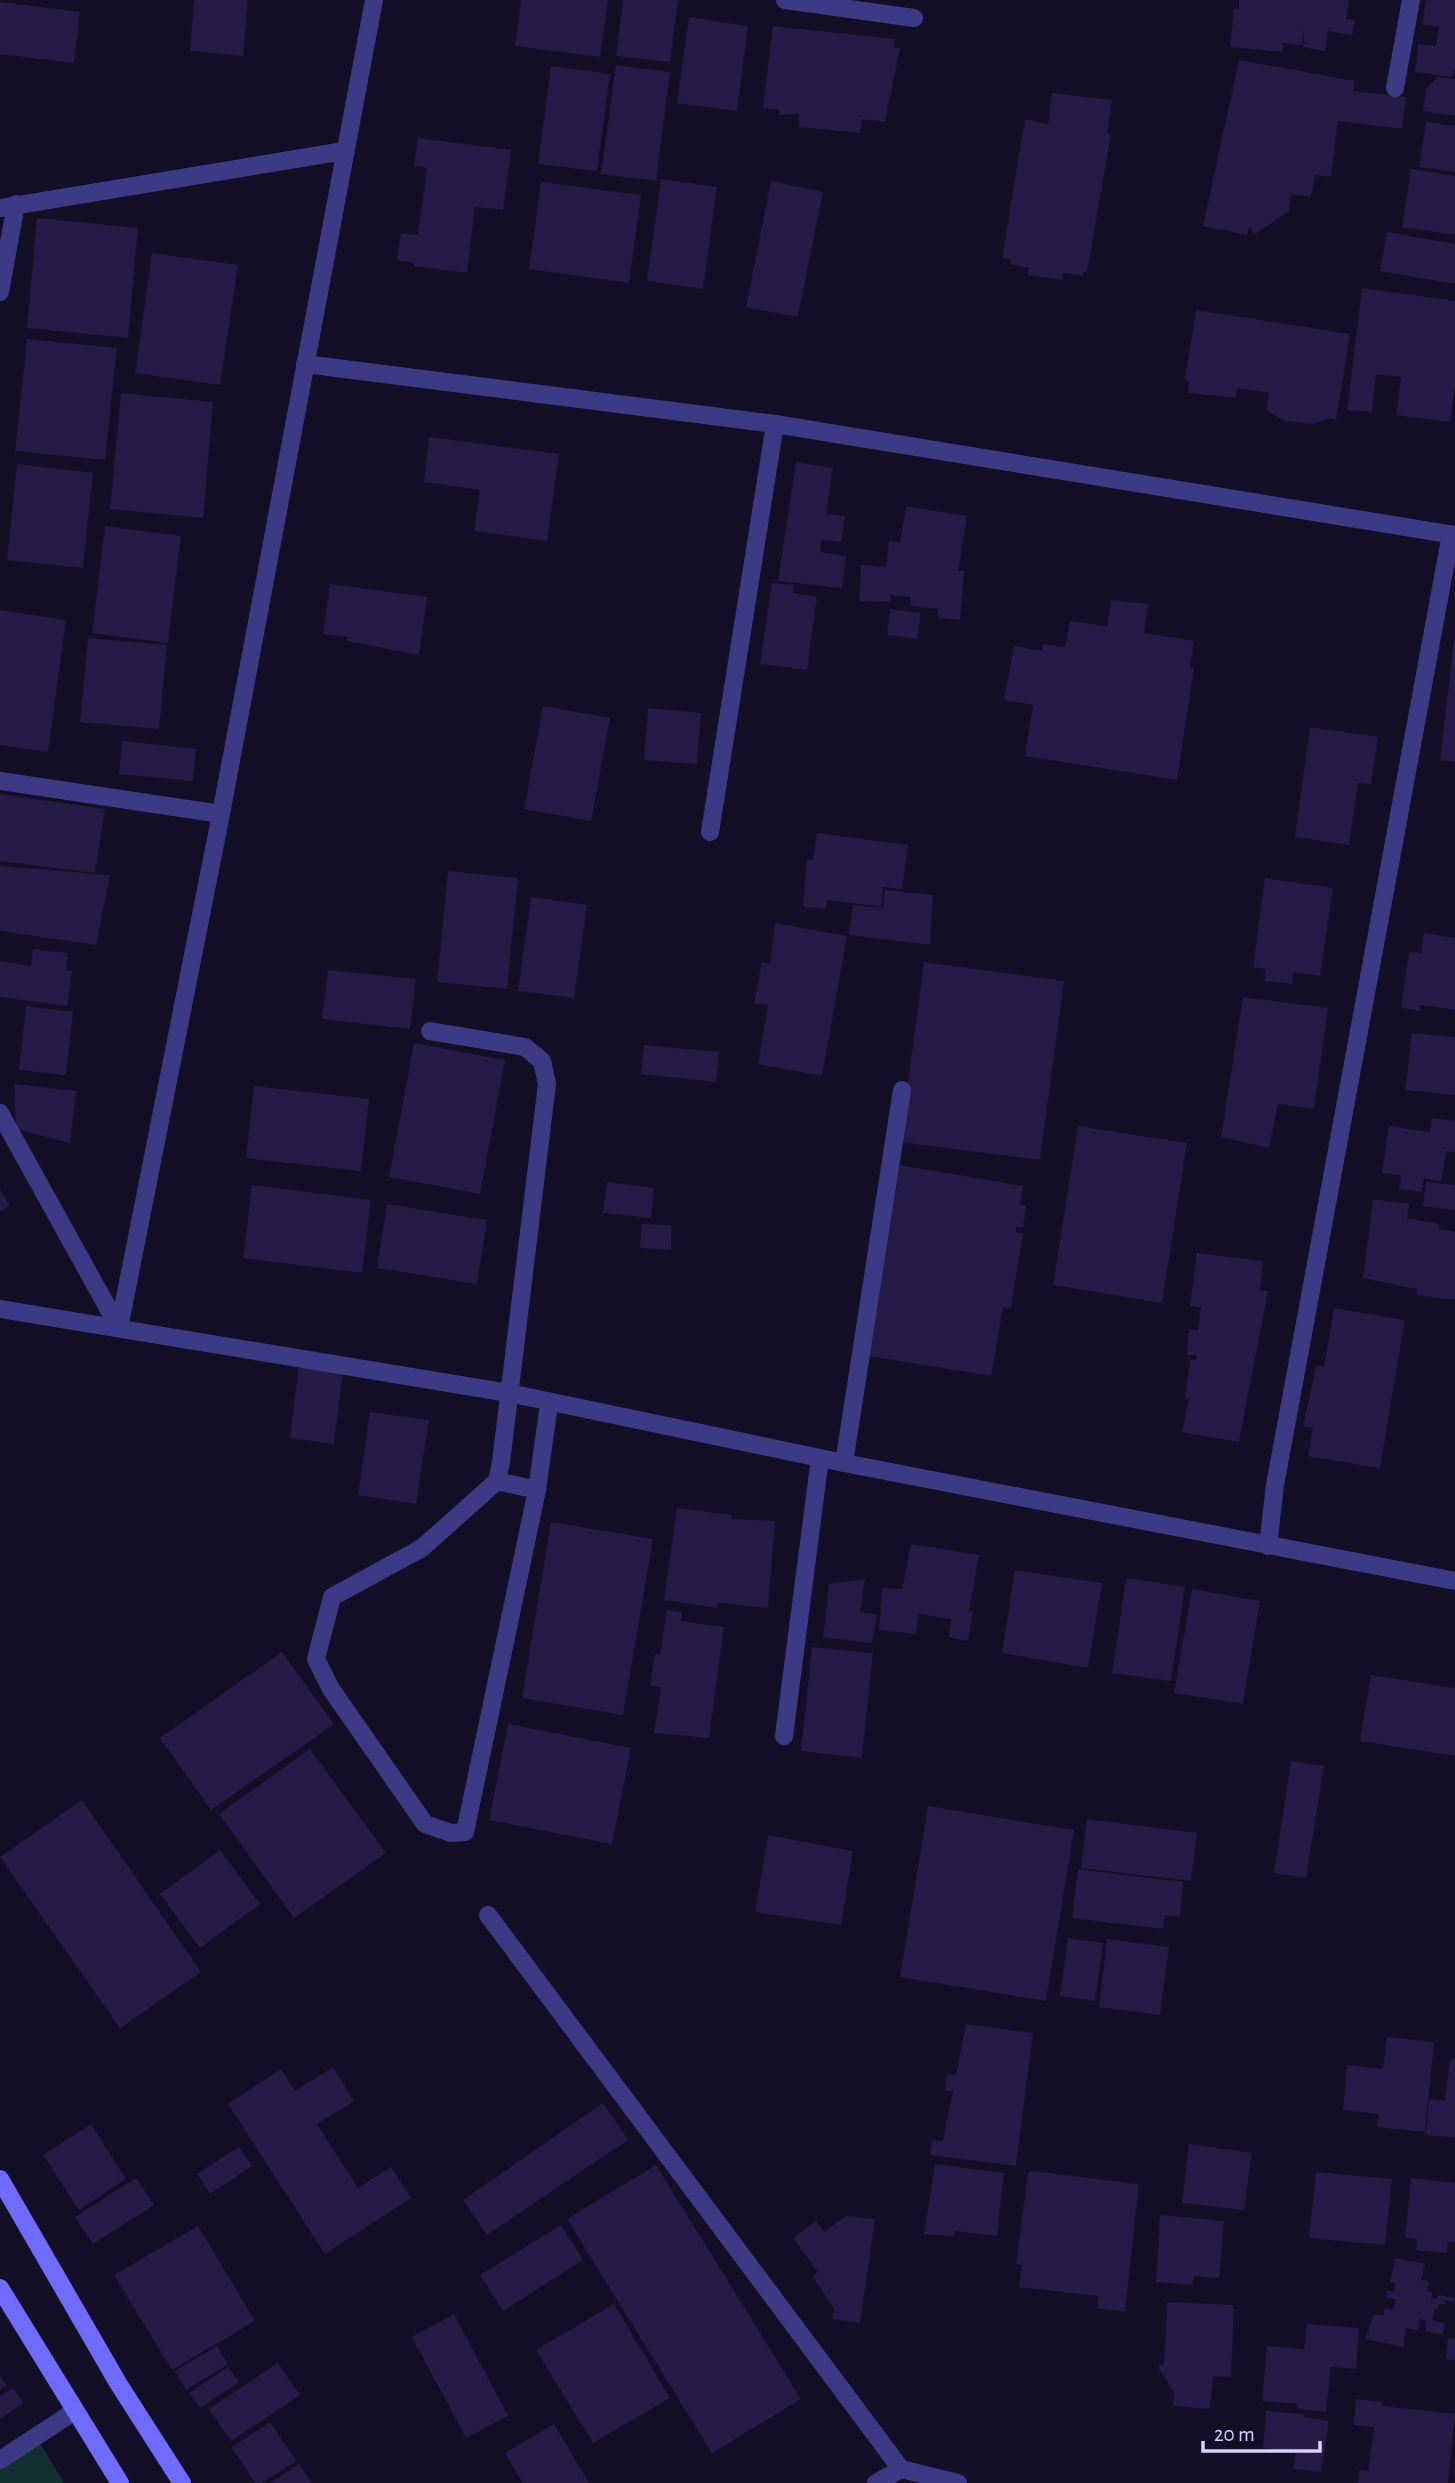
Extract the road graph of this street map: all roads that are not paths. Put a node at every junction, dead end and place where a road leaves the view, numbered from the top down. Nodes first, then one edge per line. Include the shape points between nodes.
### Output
1 (374, 0) edge
2 (785, 0) edge
3 (1411, 0) edge
4 (914, 18) dead end
5 (1395, 88) dead end
6 (344, 150) junction
7 (8, 206) edge
8 (0, 292) edge
9 (305, 364) junction
10 (775, 424) junction
11 (1453, 535) edge
12 (0, 781) edge
13 (220, 814) junction
14 (710, 832) dead end
15 (430, 1031) dead end
16 (902, 1090) dead end
17 (0, 1113) edge
18 (0, 1308) edge
19 (119, 1328) junction
20 (509, 1393) junction
21 (549, 1404) junction
22 (820, 1458) junction
23 (844, 1463) junction
24 (497, 1481) junction
25 (537, 1490) junction
26 (1268, 1546) junction
27 (1455, 1581) edge
28 (784, 1736) dead end
29 (488, 1915) dead end
30 (0, 2179) edge
31 (0, 2288) edge
32 (75, 2411) junction
33 (0, 2460) edge
34 (901, 2469) junction
35 (120, 2483) edge
36 (182, 2483) edge
37 (876, 2483) edge
38 (958, 2483) edge

1 - 6 street
2 - 4 street
3 - 5 street
6 - 7 street
6 - 9 street
7 - 8 street
9 - 10 street
9 - 13 street
10 - 11 street
10 - 14 street
11 - 26 street via 1275,1485
12 - 13 street
13 - 19 street
15 - 20 street via 526,1047 542,1061 547,1084
16 - 23 street
17 - 19 street
18 - 19 street
19 - 20 street
20 - 21 street
20 - 24 street
21 - 22 street
21 - 25 street
22 - 23 street
22 - 28 street
23 - 26 street
24 - 25 street
24 - 25 street via 422,1548 332,1597 316,1659 331,1689 425,1824 451,1833 466,1832
26 - 27 street
29 - 34 street
30 - 36 street via 118,2383
31 - 32 street
32 - 33 street
32 - 35 street
34 - 37 street
34 - 38 street

